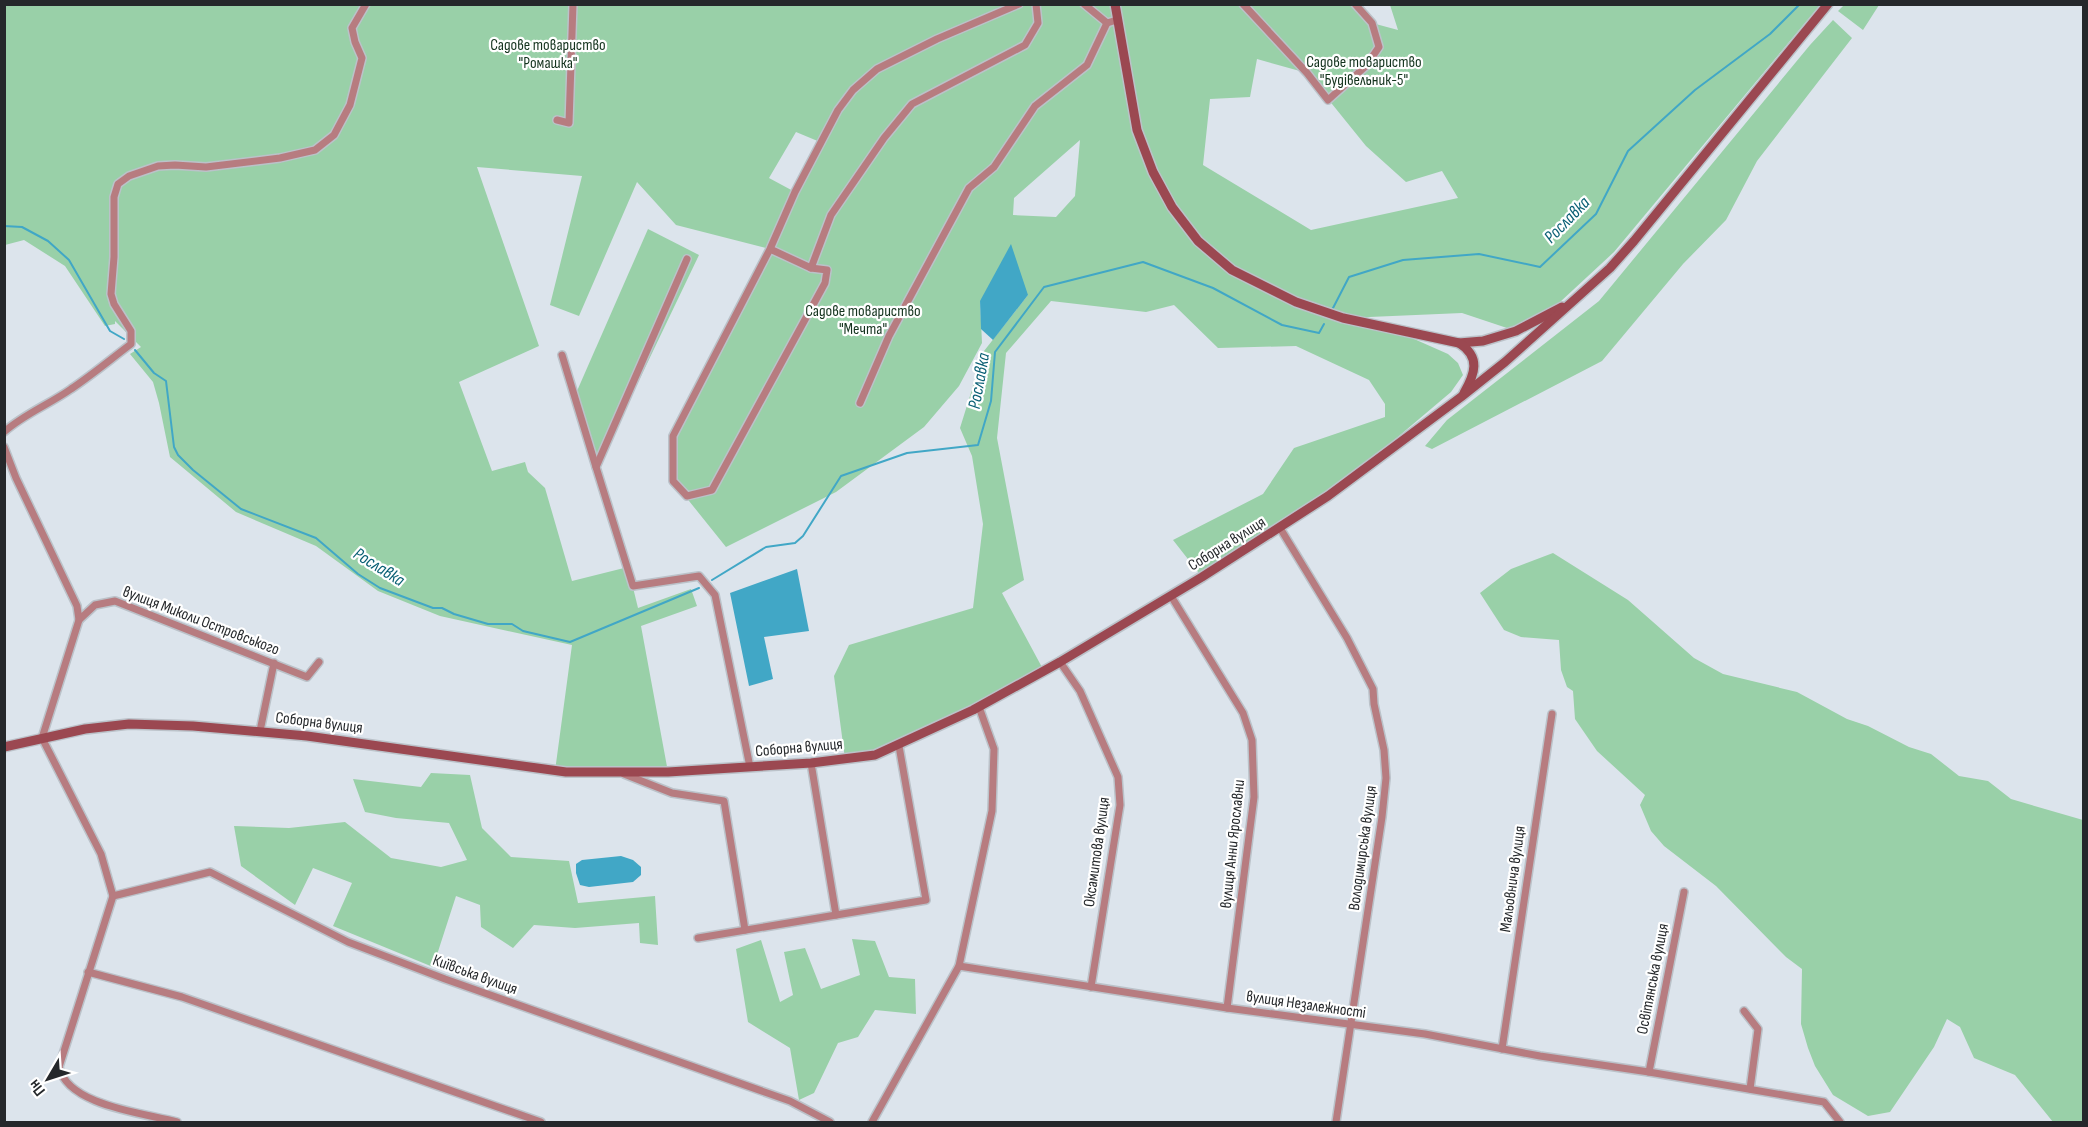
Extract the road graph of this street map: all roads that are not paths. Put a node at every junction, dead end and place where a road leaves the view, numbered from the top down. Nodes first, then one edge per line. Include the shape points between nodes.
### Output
1 (366, 4) edge
2 (573, 4) edge
3 (1019, 4) edge
4 (1035, 4) edge
5 (1084, 4) edge
6 (1115, 4) edge
7 (1243, 4) edge
8 (1355, 4) edge
9 (1828, 4) edge
10 (1118, 20) junction
11 (1107, 23) junction
12 (557, 120) dead end
13 (770, 249) junction
14 (687, 259) dead end
15 (811, 268) junction
16 (1575, 301) junction
17 (1459, 344) junction
18 (562, 355) dead end
19 (1461, 397) junction
20 (860, 403) dead end
21 (4, 432) edge
22 (4, 447) edge
23 (596, 467) junction
24 (1280, 528) junction
25 (1171, 596) junction
26 (79, 620) junction
27 (319, 662) dead end
28 (1060, 662) junction
29 (274, 663) junction
30 (979, 707) junction
31 (1552, 714) dead end
32 (260, 731) junction
33 (42, 738) junction
34 (899, 746) junction
35 (4, 747) edge
36 (811, 764) junction
37 (750, 767) junction
38 (622, 773) junction
39 (1684, 892) dead end
40 (113, 896) junction
41 (836, 915) junction
42 (746, 930) junction
43 (698, 938) dead end
44 (959, 966) junction
45 (88, 972) junction
46 (1091, 987) junction
47 (1227, 1008) junction
48 (1744, 1011) dead end
49 (1350, 1024) junction
50 (1502, 1049) junction
51 (1649, 1072) junction
52 (1750, 1089) junction
53 (177, 1122) edge
54 (541, 1122) edge
55 (830, 1122) edge
56 (872, 1122) edge
57 (1336, 1122) edge
58 (1840, 1122) edge

1 - 21 street via 352,28 362,58 350,105 334,135 315,150 206,167 158,166 118,184 114,197 111,294 131,331 131,344 73,389
2 - 12 street via 569,123
3 - 13 street via 877,69 853,90 820,142
4 - 15 street via 1038,23 1025,45 912,104 831,216
5 - 11 street
6 - 10 street
7 - 8 street via 1328,100 1366,66 1379,47 1372,23
9 - 16 street via 1634,241
10 - 11 street
10 - 17 street via 1137,130 1172,207 1198,241 1232,270 1296,302 1343,318
11 - 20 street via 1087,65 1035,106 994,167 969,188 889,336
13 - 15 street
13 - 15 street via 673,436 673,481 687,496 712,490 825,284 826,270
14 - 23 street
16 - 17 street via 1516,331
16 - 19 street, Соборна вулиця
17 - 19 street via 1474,361 1471,380
18 - 23 street
19 - 24 street, Соборна вулиця
22 - 26 street via 77,606
23 - 37 street via 633,586 699,576 715,594
24 - 25 street, Соборна вулиця
24 - 49 street, Володимирська вулиця via 1347,638 1372,689 1384,750 1382,817
25 - 28 street, Соборна вулиця
25 - 47 street, вулиця Анни Ярославни via 1243,713 1252,740 1254,797
26 - 29 street, вулиця Миколи Островського via 95,605 115,601
26 - 33 street
27 - 29 street, вулиця Миколи Островського via 307,677
28 - 30 street, Соборна вулиця
28 - 46 street, Оксамитова вулиця via 1080,691 1118,777 1120,805
29 - 32 street
30 - 34 street, Соборна вулиця
30 - 44 street via 994,749 992,812
31 - 50 street, Мальовнича вулиця
32 - 33 street, Соборна вулиця via 129,724
32 - 38 street, Соборна вулиця via 566,772
33 - 35 street, Соборна вулиця
33 - 40 street via 101,854
34 - 36 street, Соборна вулиця via 875,755
34 - 41 street via 926,900
36 - 37 street, Соборна вулиця
36 - 41 street
37 - 38 street, Соборна вулиця
38 - 42 street via 672,793 724,801
39 - 51 street, Освітянська вулиця
40 - 45 street
40 - 55 street, Київська вулиця via 210,872 348,942 790,1101
41 - 42 street
42 - 43 street
44 - 46 street, вулиця Незалежності
44 - 56 street
45 - 53 street via 60,1060 60,1073 83,1096
45 - 54 street via 182,997
46 - 47 street, вулиця Незалежності
47 - 49 street, вулиця Незалежності
48 - 52 street via 1758,1029
49 - 50 street, вулиця Незалежності
49 - 57 street, Володимирська вулиця
50 - 51 street, вулиця Незалежності
51 - 52 street, вулиця Незалежності
52 - 58 street, вулиця Незалежності via 1824,1102

